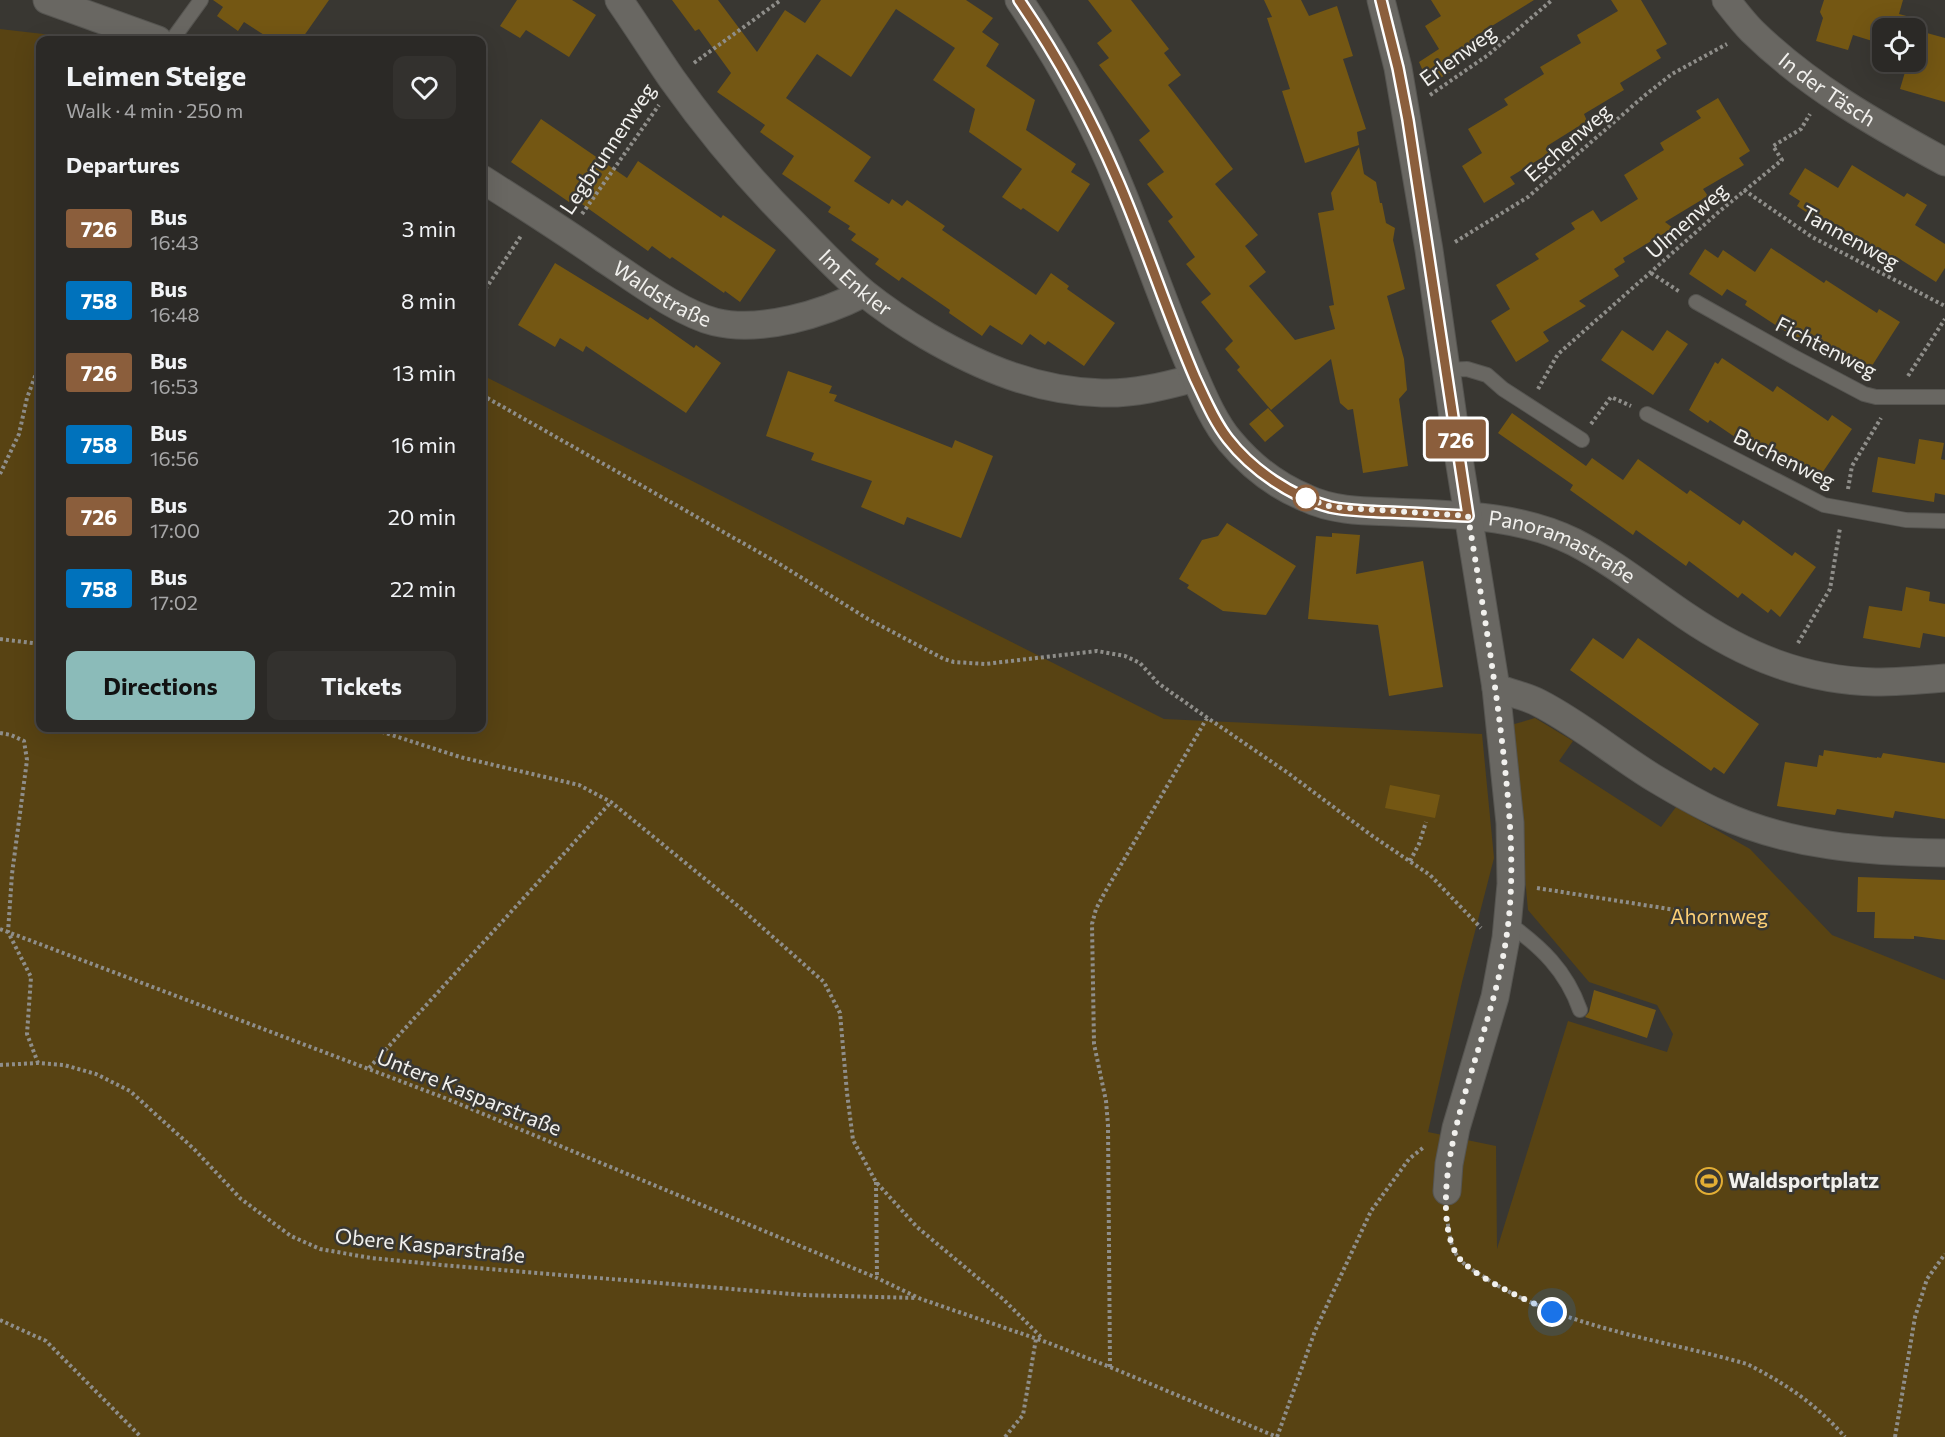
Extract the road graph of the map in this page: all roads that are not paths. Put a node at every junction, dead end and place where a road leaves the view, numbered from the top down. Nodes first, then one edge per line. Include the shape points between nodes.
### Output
1 (47, 0) edge
2 (201, 0) edge
3 (619, 0) edge
4 (1019, 0) edge
5 (1381, 0) edge
6 (1726, 0) edge
7 (147, 36) edge
8 (175, 36) edge
9 (1945, 162) edge
10 (486, 182) edge
11 (864, 293) junction
12 (1690, 298) road end
13 (1446, 370) junction
14 (1195, 378) junction
15 (1945, 397) edge
16 (1647, 414) dead end
17 (1582, 440) dead end
18 (1468, 516) junction
19 (1945, 521) edge
20 (1945, 678) edge
21 (1496, 688) junction
22 (1945, 854) edge
23 (1507, 930) junction
24 (1580, 1010) dead end
25 (1447, 1191) road end

1 - 7 street
2 - 8 lane
3 - 11 street, Im Enkler via 673,81 761,191
4 - 14 street, Panoramastraße via 1085,112 1118,182
5 - 13 street via 1405,105
6 - 9 street, In der Täsch via 1751,30 1791,66 1876,123
10 - 11 street, Waldstraße via 640,283 715,322 747,325 789,319 838,306
11 - 14 street, Im Enkler via 954,351 1016,379 1102,393 1139,391
12 - 15 lane, Fichtenweg via 1870,396
13 - 17 lane via 1478,370
13 - 18 street
14 - 18 street, Panoramastraße via 1228,439 1250,462 1302,497 1332,507
16 - 19 lane, Buchenweg via 1824,505 1906,520
18 - 20 street, Panoramastraße via 1540,528 1576,543 1690,619 1785,668 1860,681
18 - 21 street
21 - 22 street via 1558,713 1653,777 1718,813 1761,830 1883,853
21 - 23 street via 1510,823
23 - 24 lane via 1534,942 1558,967
23 - 25 street via 1495,997 1456,1128

